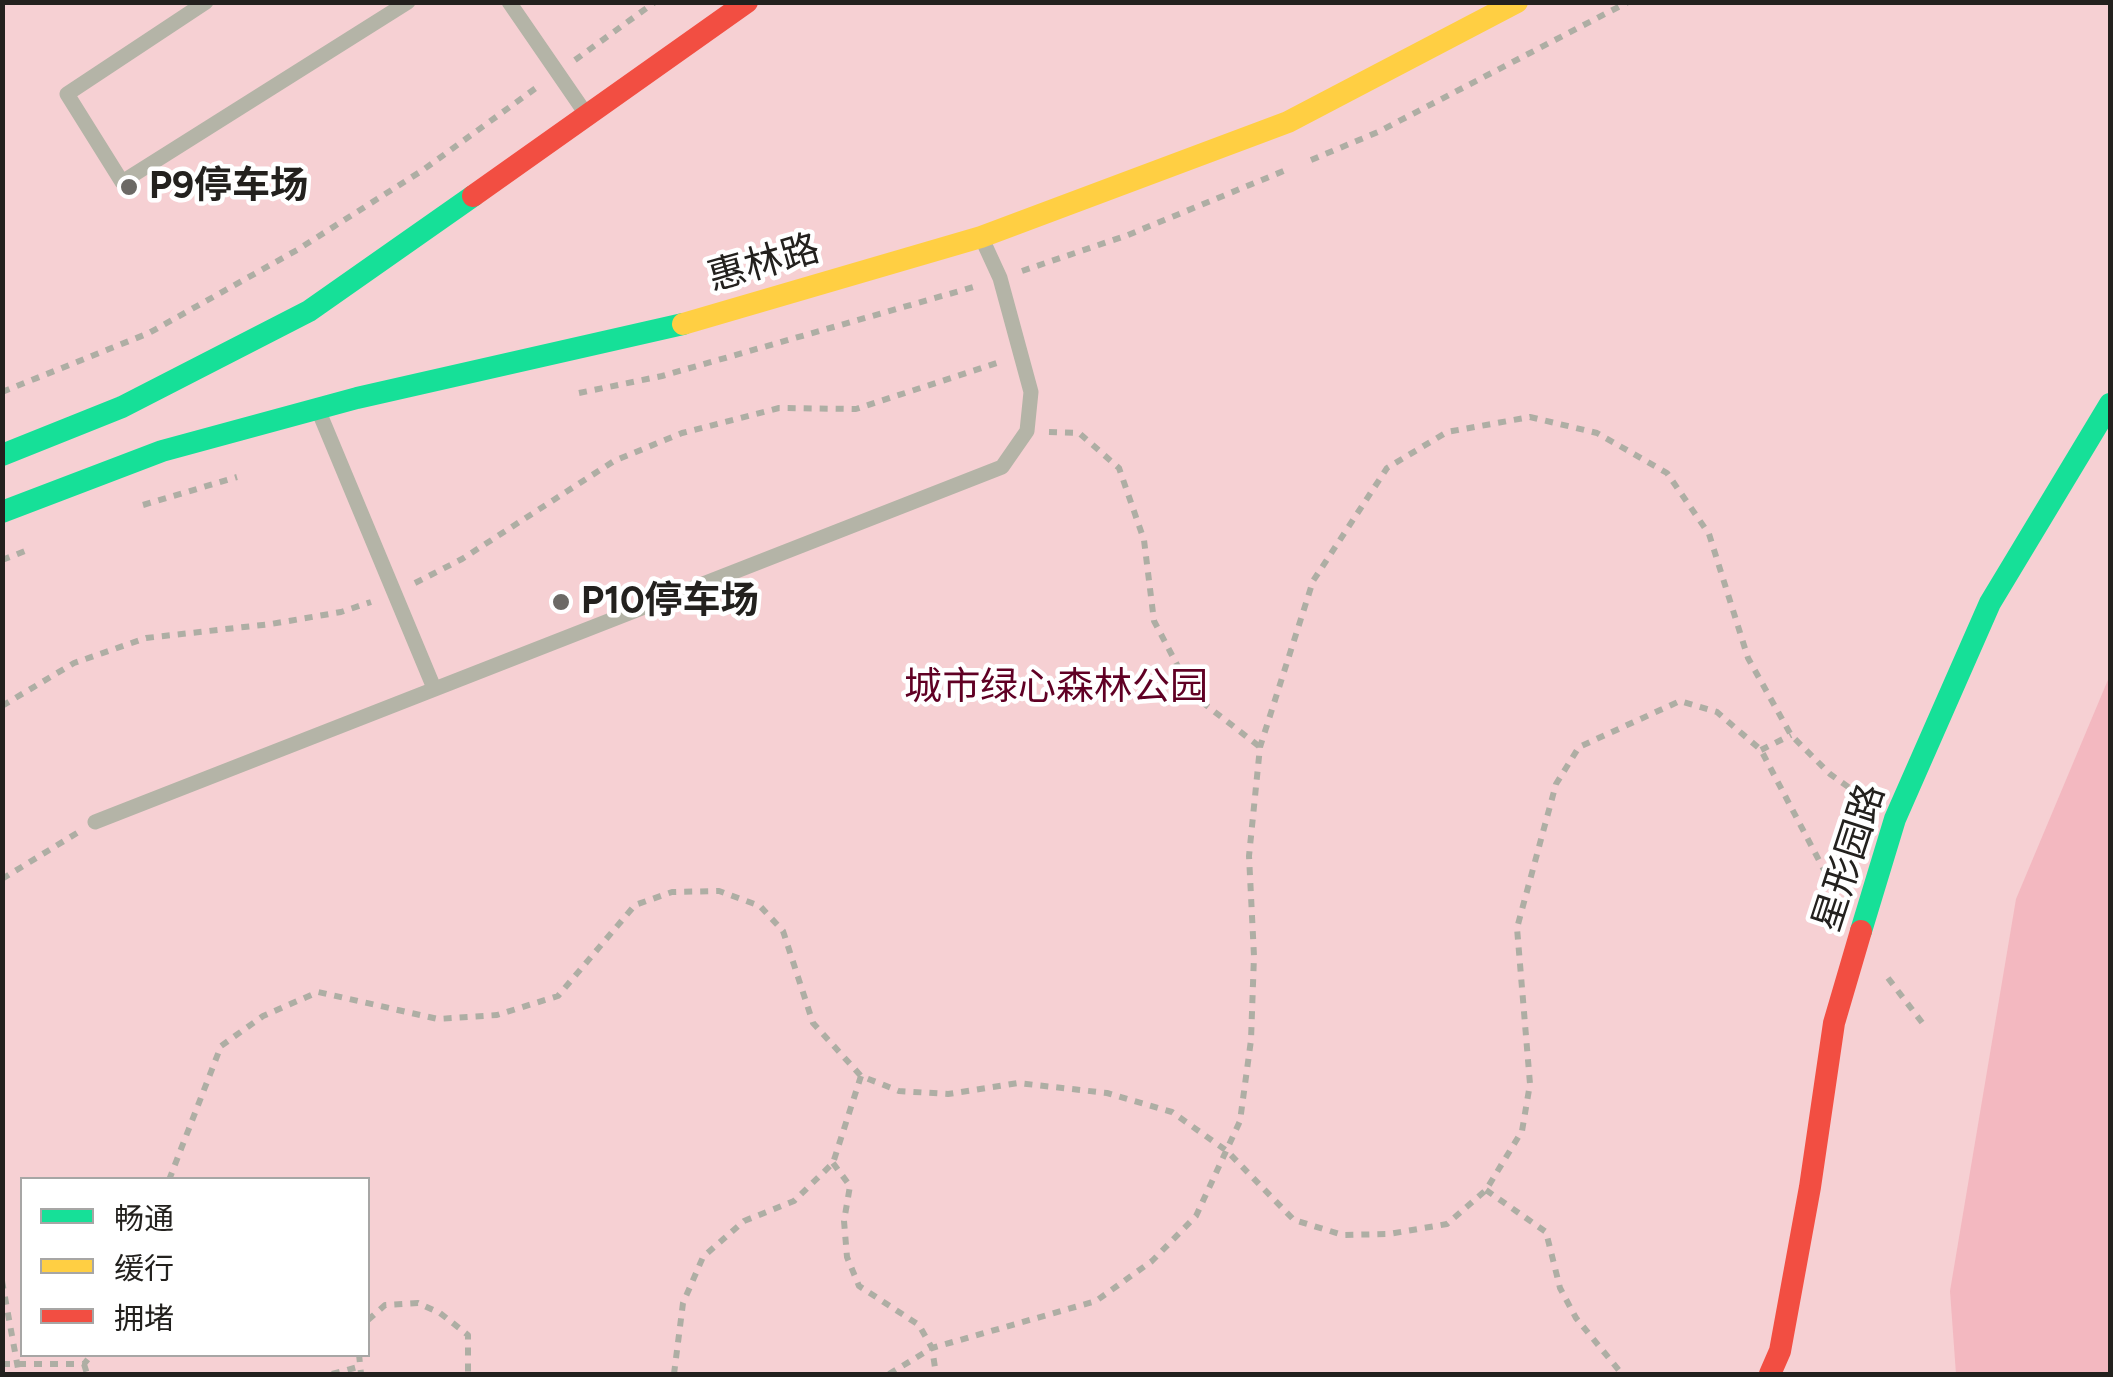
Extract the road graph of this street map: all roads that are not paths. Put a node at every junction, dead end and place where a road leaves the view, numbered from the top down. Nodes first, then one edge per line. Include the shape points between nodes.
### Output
1 (206, 2) edge
2 (408, 2) edge
3 (509, 2) edge
4 (747, 2) edge
5 (1516, 2) edge
6 (588, 117) junction
7 (981, 237) junction
8 (2110, 404) edge
9 (318, 408) junction
10 (2, 454) edge
11 (2, 512) edge
12 (434, 688) junction
13 (95, 822) road end
14 (1770, 1374) edge

1 - 2 lane via 67,94 122,182
3 - 6 lane
4 - 6 main road
5 - 7 main road, 惠林路 via 1288,122
6 - 10 main road via 309,311 122,407
7 - 9 main road, 惠林路 via 686,323
7 - 12 lane via 1000,278 1031,392 1028,431 1002,467
8 - 14 main road, 星形园路 via 1990,603 1895,819 1834,1023 1780,1351
9 - 11 main road, 惠林路 via 162,451
9 - 12 lane
12 - 13 lane

